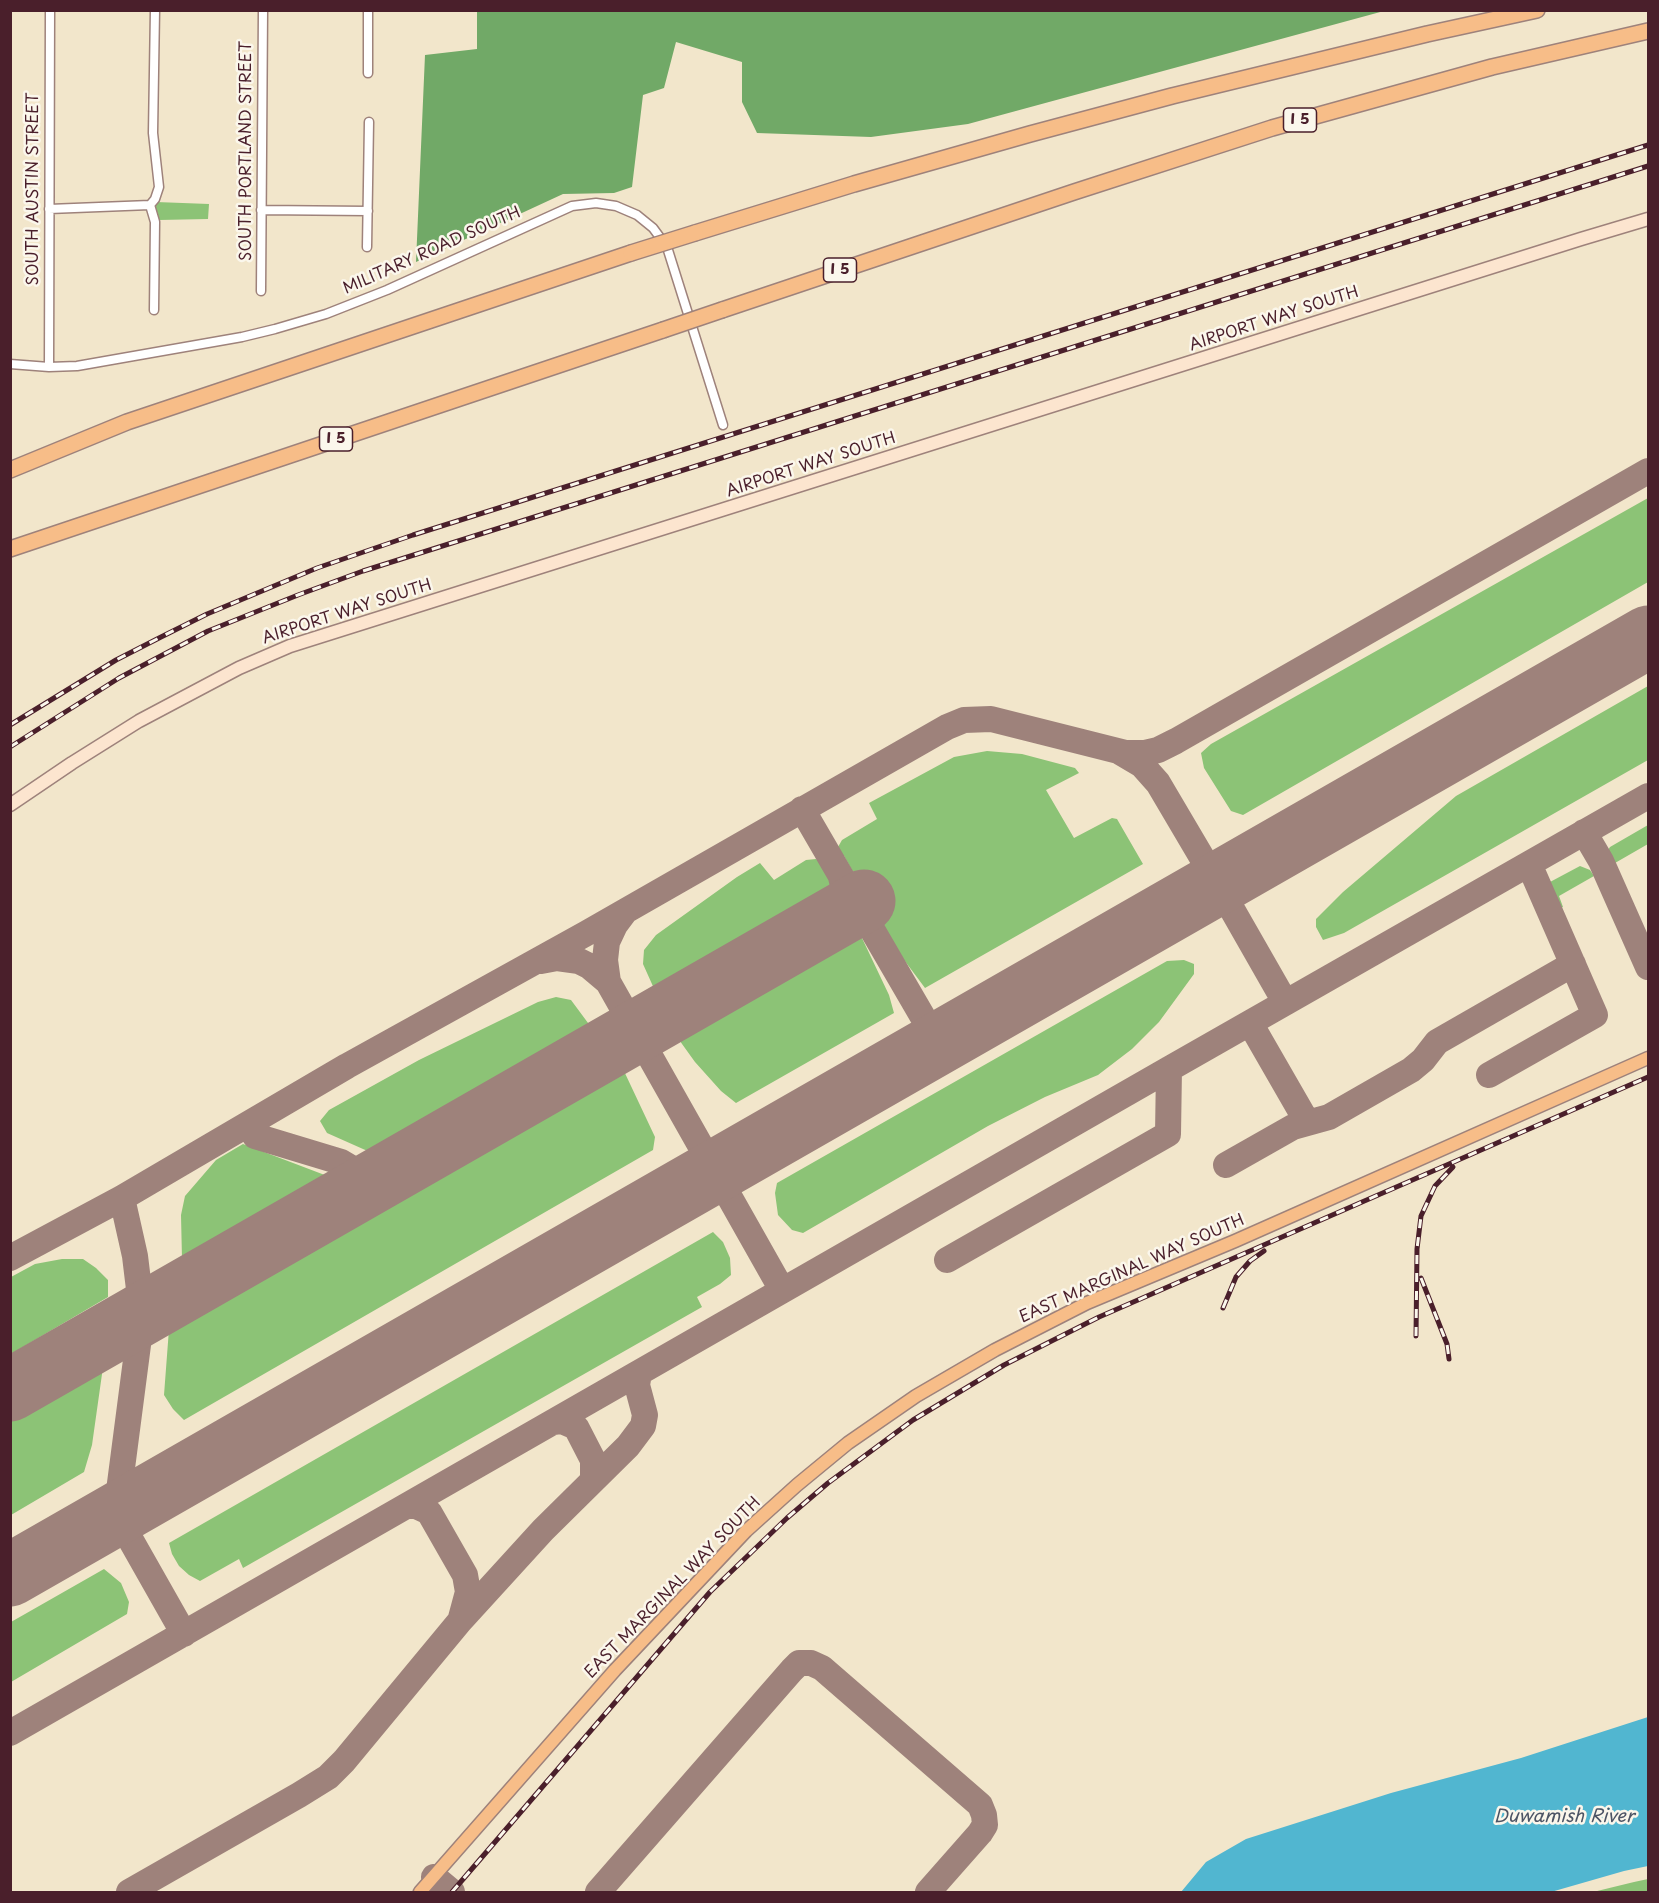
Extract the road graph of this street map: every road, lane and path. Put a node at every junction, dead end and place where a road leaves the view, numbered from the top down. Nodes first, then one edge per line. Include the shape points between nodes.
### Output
1 (50, 10) edge
2 (156, 10) edge
3 (263, 10) edge
4 (369, 10) edge
5 (1537, 10) edge
6 (1648, 31) edge
7 (368, 73) dead end
8 (369, 122) dead end
9 (150, 205) junction
10 (49, 209) junction
11 (261, 210) junction
12 (368, 211) junction
13 (1648, 219) edge
14 (368, 247) dead end
15 (261, 291) dead end
16 (154, 310) dead end
17 (10, 364) edge
18 (49, 367) junction
19 (723, 425) dead end
20 (10, 470) edge
21 (10, 549) edge
22 (10, 805) edge
23 (1648, 1058) edge
24 (420, 1893) edge

1 - 10 street, SOUTH AUSTIN STREET
2 - 9 street via 153,133 159,187
3 - 11 street, SOUTH PORTLAND STREET
4 - 7 street
5 - 20 highway, bridge via 1074,122 854,184 631,253 127,422
6 - 21 highway, I 5, bridge via 1492,67 1272,128
8 - 12 street
9 - 10 street
9 - 16 street via 155,222
10 - 18 street, SOUTH AUSTIN STREET
11 - 12 street
11 - 15 street, SOUTH PORTLAND STREET
12 - 14 street
13 - 22 main road, AIRPORT WAY SOUTH via 290,646 139,721
17 - 18 street, MILITARY ROAD SOUTH
18 - 19 street, MILITARY ROAD SOUTH via 77,366 243,337 306,320 387,290 572,206 596,203 637,215 667,247
23 - 24 main road, EAST MARGINAL WAY SOUTH via 1087,1303 916,1396 848,1443 746,1531 615,1670

